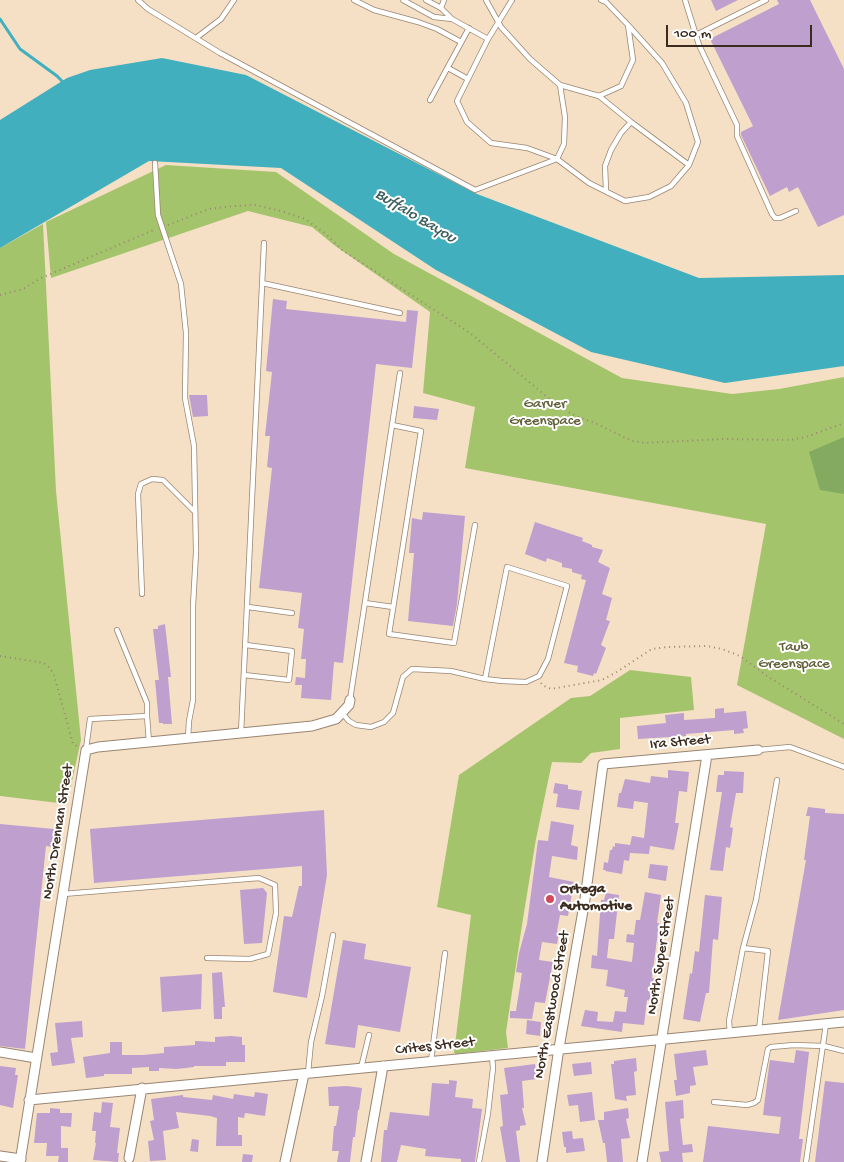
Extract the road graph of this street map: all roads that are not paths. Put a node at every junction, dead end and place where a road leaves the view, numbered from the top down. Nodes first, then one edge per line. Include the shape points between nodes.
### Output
1 (138, 0) edge
2 (234, 0) edge
3 (354, 0) edge
4 (403, 0) edge
5 (426, 0) edge
6 (444, 0) edge
7 (486, 0) edge
8 (512, 0) edge
9 (601, 0) edge
10 (685, 0) edge
11 (766, 0) edge
12 (441, 8) junction
13 (452, 19) junction
14 (499, 22) junction
15 (628, 25) junction
16 (469, 28) junction
17 (696, 35) junction
18 (196, 38) junction
19 (488, 39) junction
20 (461, 42) junction
21 (448, 68) junction
22 (468, 79) junction
23 (560, 85) junction
24 (599, 96) junction
25 (430, 100) dead end
26 (631, 122) junction
27 (557, 160) junction
28 (155, 163) dead end
29 (689, 165) junction
30 (606, 191) junction
31 (796, 211) dead end
32 (264, 243) dead end
33 (262, 283) junction
34 (400, 313) dead end
35 (400, 373) dead end
36 (392, 425) junction
37 (195, 512) junction
38 (475, 524) dead end
39 (142, 594) dead end
40 (365, 603) junction
41 (248, 607) junction
42 (393, 607) junction
43 (292, 612) dead end
44 (117, 630) dead end
45 (246, 645) junction
46 (244, 676) junction
47 (485, 679) junction
48 (350, 700) joint
49 (342, 712) junction
50 (148, 716) junction
51 (241, 733) junction
52 (188, 738) junction
53 (149, 742) junction
54 (86, 750) junction
55 (758, 750) joint
56 (707, 754) junction
57 (603, 764) joint
58 (844, 767) edge
59 (777, 780) dead end
60 (63, 894) junction
61 (333, 935) dead end
62 (743, 948) junction
63 (445, 953) dead end
64 (207, 958) dead end
65 (844, 1022) edge
66 (826, 1023) junction
67 (759, 1030) junction
68 (730, 1033) junction
69 (369, 1034) dead end
70 (663, 1040) junction
71 (824, 1046) junction
72 (559, 1048) junction
73 (844, 1051) edge
74 (0, 1052) edge
75 (492, 1055) junction
76 (36, 1058) junction
77 (431, 1061) junction
78 (383, 1066) junction
79 (361, 1068) junction
80 (306, 1073) junction
81 (142, 1088) junction
82 (29, 1100) junction
83 (714, 1102) dead end
84 (0, 1156) edge
85 (129, 1158) dead end
86 (20, 1161) edge
87 (285, 1162) edge
88 (366, 1162) edge
89 (479, 1162) edge
90 (542, 1162) edge
91 (642, 1162) edge
92 (806, 1162) edge

1 - 18 lane
2 - 18 lane via 221,19
3 - 20 lane via 374,10 437,29
4 - 13 lane via 434,17
5 - 12 lane
6 - 12 lane
7 - 14 lane
8 - 14 lane
9 - 15 lane
10 - 17 lane
11 - 17 lane
12 - 13 lane
13 - 16 lane
14 - 19 lane
14 - 23 lane via 530,59
15 - 24 lane via 633,60 621,86
15 - 29 lane via 662,63 686,103 698,142
16 - 19 lane
16 - 20 lane
17 - 31 lane via 737,125 737,136 772,214 780,218
18 - 27 lane via 475,190
19 - 22 lane
20 - 21 lane
21 - 22 lane
21 - 25 lane
22 - 27 lane via 457,101 467,122 491,143 527,148
23 - 24 lane
23 - 27 lane via 565,117 564,144
24 - 26 lane
26 - 29 lane
26 - 30 lane via 610,150 605,166
27 - 30 lane
28 - 37 lane via 158,216 181,284 184,308 184,382 194,446
29 - 30 lane via 671,186 648,197 625,200
32 - 33 lane
33 - 34 lane
33 - 41 lane
35 - 36 lane
36 - 40 lane
36 - 42 lane via 421,431
37 - 39 lane via 163,480 141,484 138,494
37 - 52 lane via 193,700
38 - 42 lane via 454,643 389,634
40 - 42 lane
40 - 48 lane
41 - 43 lane
41 - 45 lane
44 - 50 lane via 147,703
45 - 46 lane
45 - 46 lane via 292,651 289,680
46 - 51 lane
47 - 47 lane via 526,682 539,676 548,660 567,586 507,567
47 - 49 lane via 450,671 412,669 403,677 393,713 384,722 371,727 356,725
48 - 49 street, North Drennan Street
49 - 51 street, North Drennan Street via 336,719 312,726
50 - 53 lane
50 - 54 lane via 90,719
51 - 52 street, North Drennan Street
52 - 53 street, North Drennan Street
53 - 54 street, North Drennan Street
54 - 60 street, North Drennan Street
55 - 56 street, Ira Street
55 - 58 lane via 790,747
56 - 57 street, Ira Street
56 - 70 street, North Super Street
57 - 72 street, North Eastwood Street via 585,899
59 - 62 lane via 756,900
60 - 64 lane via 259,878 276,885 276,913 268,954 250,959
60 - 76 street, North Drennan Street
61 - 80 lane
62 - 67 lane via 768,951
62 - 68 lane via 729,1021
63 - 77 lane
65 - 66 street, Crites Street
66 - 67 street, Crites Street
66 - 71 lane
67 - 68 street, Crites Street
68 - 70 street, Crites Street
69 - 79 lane
70 - 72 street, Crites Street
70 - 91 street, North Super Street
71 - 73 lane
71 - 83 lane via 768,1048 758,1100 748,1105
71 - 92 lane
72 - 75 street, Crites Street
72 - 90 street, North Eastwood Street
74 - 76 street
75 - 77 street, Crites Street
75 - 89 lane via 488,1113
76 - 82 street, North Drennan Street
77 - 78 street, Crites Street
78 - 79 street, Crites Street
78 - 88 street
79 - 80 street, Crites Street
80 - 81 street, Crites Street
80 - 87 street
81 - 82 street, Crites Street
81 - 85 street
82 - 86 street, North Drennan Street
84 - 86 street

